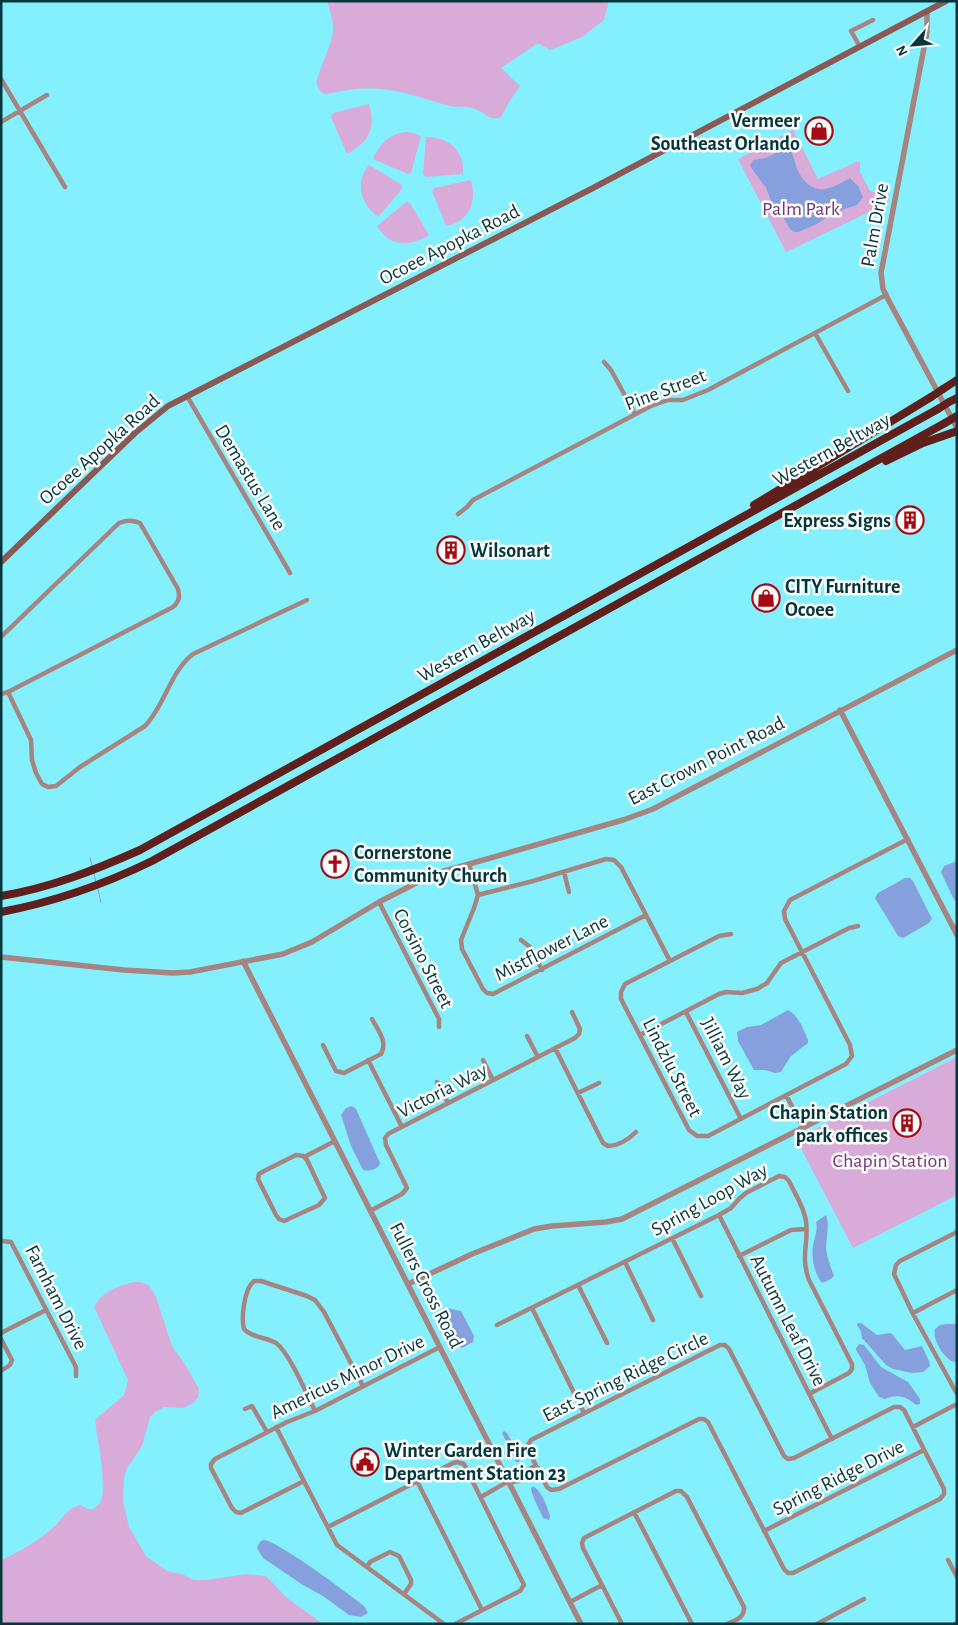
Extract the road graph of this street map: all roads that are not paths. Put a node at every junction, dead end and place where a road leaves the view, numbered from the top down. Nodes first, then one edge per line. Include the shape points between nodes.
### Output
1 (946, 1) edge
2 (927, 12) junction
3 (873, 20) dead end
4 (860, 47) junction
5 (1, 79) edge
6 (47, 95) dead end
7 (20, 111) junction
8 (1, 122) edge
9 (65, 187) dead end
10 (886, 295) junction
11 (815, 333) junction
12 (604, 362) dead end
13 (957, 380) edge
14 (848, 391) dead end
15 (187, 396) junction
16 (953, 400) edge
17 (635, 414) junction
18 (957, 416) edge
19 (955, 431) edge
20 (815, 495) junction
21 (458, 514) dead end
22 (1, 562) edge
23 (656, 565) junction
24 (290, 573) dead end
25 (307, 600) dead end
26 (1, 637) edge
27 (957, 650) edge
28 (8, 692) junction
29 (1, 694) edge
30 (840, 710) junction
31 (908, 839) junction
32 (469, 864) junction
33 (564, 872) junction
34 (569, 892) dead end
35 (478, 895) junction
36 (1, 896) edge
37 (379, 902) junction
38 (1, 912) edge
39 (646, 915) junction
40 (858, 926) dead end
41 (731, 934) dead end
42 (957, 935) edge
43 (521, 940) dead end
44 (802, 952) junction
45 (1, 957) edge
46 (243, 961) junction
47 (670, 961) junction
48 (542, 970) junction
49 (572, 1012) dead end
50 (686, 1012) junction
51 (372, 1018) dead end
52 (439, 1027) dead end
53 (640, 1035) junction
54 (527, 1036) dead end
55 (323, 1044) dead end
56 (555, 1048) junction
57 (957, 1050) edge
58 (538, 1057) junction
59 (368, 1060) junction
60 (483, 1060) dead end
61 (493, 1080) junction
62 (437, 1082) dead end
63 (599, 1083) dead end
64 (578, 1093) junction
65 (786, 1095) junction
66 (448, 1103) junction
67 (741, 1119) junction
68 (402, 1127) junction
69 (803, 1127) junction
70 (636, 1132) dead end
71 (335, 1141) junction
72 (304, 1157) junction
73 (370, 1211) junction
74 (718, 1215) junction
75 (806, 1228) junction
76 (957, 1232) edge
77 (672, 1238) junction
78 (1, 1241) edge
79 (739, 1256) junction
80 (625, 1262) junction
81 (408, 1284) junction
82 (578, 1285) junction
83 (957, 1290) edge
84 (701, 1296) dead end
85 (532, 1308) junction
86 (46, 1310) junction
87 (913, 1313) junction
88 (653, 1320) dead end
89 (498, 1325) dead end
90 (1, 1334) edge
91 (1, 1339) edge
92 (606, 1343) dead end
93 (440, 1347) junction
94 (1, 1371) edge
95 (76, 1376) dead end
96 (363, 1386) junction
97 (809, 1394) junction
98 (957, 1394) edge
99 (957, 1404) edge
100 (245, 1410) dead end
101 (315, 1411) junction
102 (584, 1413) junction
103 (276, 1427) junction
104 (913, 1427) junction
105 (267, 1432) junction
106 (832, 1439) junction
107 (924, 1450) junction
108 (538, 1468) junction
109 (304, 1481) junction
110 (417, 1482) junction
111 (510, 1482) junction
112 (481, 1497) junction
113 (634, 1512) junction
114 (328, 1527) junction
115 (764, 1531) junction
116 (948, 1560) dead end
117 (367, 1568) junction
118 (957, 1577) edge
119 (602, 1585) junction
120 (404, 1594) junction
121 (864, 1600) dead end
122 (570, 1602) junction
123 (482, 1610) junction
124 (444, 1624) edge
125 (455, 1624) edge
126 (581, 1624) edge
127 (622, 1624) edge
128 (692, 1624) edge
129 (727, 1624) edge
130 (817, 1624) edge

1 - 2 main road, Ocoee Apopka Road
2 - 4 main road, Ocoee Apopka Road
2 - 10 street, Palm Drive via 927,32 882,264
3 - 4 street via 851,31
4 - 15 main road, Ocoee Apopka Road
5 - 7 street
6 - 7 street
7 - 8 street
7 - 9 street
10 - 11 street, Pine Street
10 - 19 street, Palm Drive
11 - 14 street
11 - 17 street, Pine Street via 702,393 683,400 668,400
12 - 17 street
13 - 23 highway, bridge
15 - 22 main road, Ocoee Apopka Road via 150,420
15 - 24 street, Demastus Lane
16 - 23 highway, Western Beltway, bridge
17 - 21 street, Pine Street via 473,500
18 - 20 highway, Western Beltway, bridge
19 - 20 highway
20 - 38 highway, Western Beltway via 186,843 107,882 28,907
23 - 36 highway, Western Beltway via 140,850 81,875
25 - 28 street via 193,654 180,668 145,726 56,786 42,784 36,773 31,740
26 - 28 street via 119,524 126,521 140,523 180,595 172,607
27 - 30 street, East Crown Point Road
28 - 29 street
30 - 31 street
30 - 32 street, East Crown Point Road via 638,815
31 - 42 street
31 - 44 street via 790,900 784,911 785,919
32 - 35 street
32 - 37 street, East Crown Point Road via 434,874
33 - 34 street
33 - 35 street
33 - 39 street via 606,859 614,860 621,867
35 - 48 street, Mistflower Lane via 461,940 462,948 487,994
37 - 46 street, East Crown Point Road via 297,949
37 - 52 street, Corsino Street via 439,1018
39 - 47 street
39 - 48 street, Mistflower Lane
40 - 44 street
41 - 47 street, Lindzlu Street via 719,936
43 - 48 street via 530,947
44 - 50 street via 781,963 766,983 756,989 742,993 726,992
44 - 65 street, Lindzlu Street via 850,1045 852,1056 846,1064
45 - 46 street, East Crown Point Road via 172,973
46 - 71 street, Fullers Cross Road
47 - 53 street, Lindzlu Street via 625,984 621,992
49 - 56 street, Victoria Way via 579,1034
50 - 53 street
50 - 67 street, Jilliam Way
51 - 59 street via 385,1048 381,1054
53 - 67 street, Lindzlu Street via 688,1130 697,1136 708,1136
54 - 58 street
55 - 59 street via 336,1071 344,1073
56 - 58 street, Victoria Way
56 - 64 street
57 - 69 street
58 - 61 street, Victoria Way
59 - 68 street
60 - 61 street
61 - 66 street, Victoria Way
62 - 66 street
63 - 64 street
64 - 70 street via 608,1146 630,1138
65 - 67 street, Lindzlu Street
65 - 69 street
66 - 68 street, Victoria Way
68 - 73 street, Victoria Way via 385,1138 407,1188
69 - 81 street via 622,1218 534,1228
71 - 72 street
71 - 73 street, Fullers Cross Road
72 - 72 street via 325,1198 319,1205 284,1221 276,1215 260,1184 260,1174 296,1155
73 - 81 street, Fullers Cross Road
74 - 75 street, Spring Loop Way via 730,1209 746,1193 780,1176 789,1181 804,1210
74 - 77 street, Spring Loop Way
74 - 79 street, Autumn Leaf Drive
75 - 79 street via 791,1230
75 - 97 street, Spring Loop Way via 804,1268 852,1364 849,1373
76 - 87 street via 896,1265 894,1274
77 - 80 street, Spring Loop Way
77 - 84 street
78 - 86 street, Farnham Drive via 11,1242
79 - 97 street, Autumn Leaf Drive
80 - 82 street, Spring Loop Way
80 - 88 street
81 - 93 street, Fullers Cross Road
82 - 85 street, Spring Loop Way
82 - 92 street
83 - 87 street
85 - 89 street, Spring Loop Way
85 - 102 street
86 - 90 street
86 - 95 street, Farnham Drive via 76,1367
87 - 98 street
91 - 94 street via 12,1360
93 - 96 street, Americus Minor Drive
93 - 111 street, Fullers Cross Road
96 - 101 street, Americus Minor Drive
96 - 101 street via 315,1300 254,1281 248,1288 244,1304 244,1330 282,1349
97 - 106 street, Autumn Leaf Drive
99 - 104 street
100 - 105 street, Americus Minor Drive via 252,1406
101 - 103 street, Americus Minor Drive
102 - 106 street, East Spring Ridge Circle via 725,1345 784,1456 794,1458
102 - 108 street, East Spring Ridge Circle via 531,1440 528,1450
103 - 105 street, Americus Minor Drive
103 - 109 street
104 - 106 street, East Spring Ridge Circle via 904,1410 894,1407
104 - 107 street, East Spring Ridge Circle
105 - 109 street, Americus Minor Drive via 215,1458 211,1464 232,1508 241,1512
107 - 115 street, Spring Ridge Drive
107 - 115 street, East Spring Ridge Circle via 944,1489 940,1499 804,1568 793,1573 784,1570
108 - 111 street via 536,1473 518,1482
108 - 115 street, East Spring Ridge Circle via 547,1487 559,1489 704,1418
109 - 114 street
110 - 112 street via 460,1463 467,1469
110 - 114 street
110 - 123 street
111 - 112 street
111 - 122 street, Fullers Cross Road
112 - 123 street via 524,1584 520,1591
113 - 119 street via 584,1538 583,1548
113 - 128 street
113 - 129 street via 676,1491 684,1493 744,1607 741,1617
114 - 117 street via 337,1545
116 - 118 street
117 - 120 street
117 - 120 street via 370,1562 390,1552 399,1556 411,1580
119 - 122 street
119 - 127 street
120 - 124 street
121 - 130 street
122 - 126 street, Fullers Cross Road
123 - 125 street

